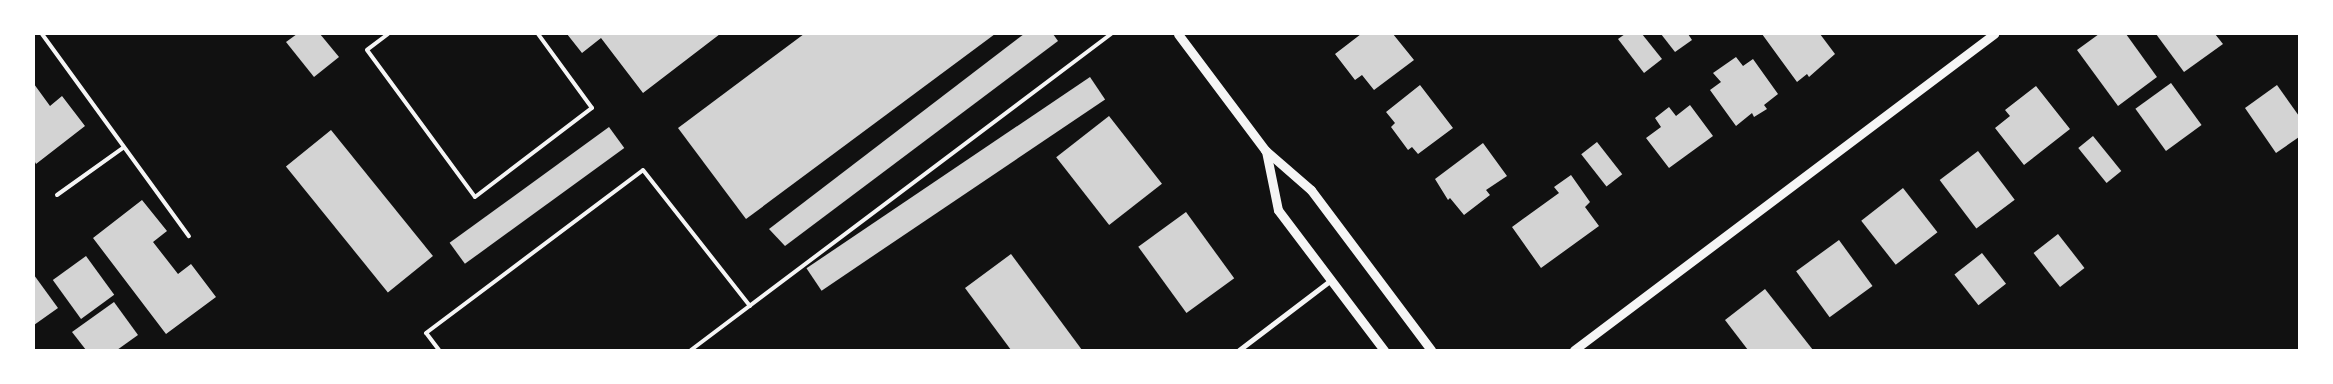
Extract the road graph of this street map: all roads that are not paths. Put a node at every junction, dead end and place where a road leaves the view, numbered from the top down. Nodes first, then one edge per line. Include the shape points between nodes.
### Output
1 (42, 34) edge
2 (388, 34) edge
3 (538, 34) edge
4 (1111, 34) edge
5 (1178, 34) edge
6 (1994, 34) edge
7 (124, 147) junction
8 (1266, 150) junction
9 (57, 195) dead end
10 (189, 236) dead end
11 (1331, 280) junction
12 (750, 306) junction
13 (438, 350) edge
14 (691, 350) edge
15 (1238, 350) edge
16 (1384, 350) edge
17 (1430, 350) edge
18 (1574, 350) edge

1 - 7 lane
2 - 3 lane via 367,50 475,197 592,108
4 - 12 lane
5 - 8 street
6 - 18 street
7 - 9 lane
7 - 10 lane
8 - 11 street via 1278,210
8 - 17 street via 1310,190
11 - 15 street
11 - 16 street
12 - 13 lane via 643,170 426,333
12 - 14 lane

